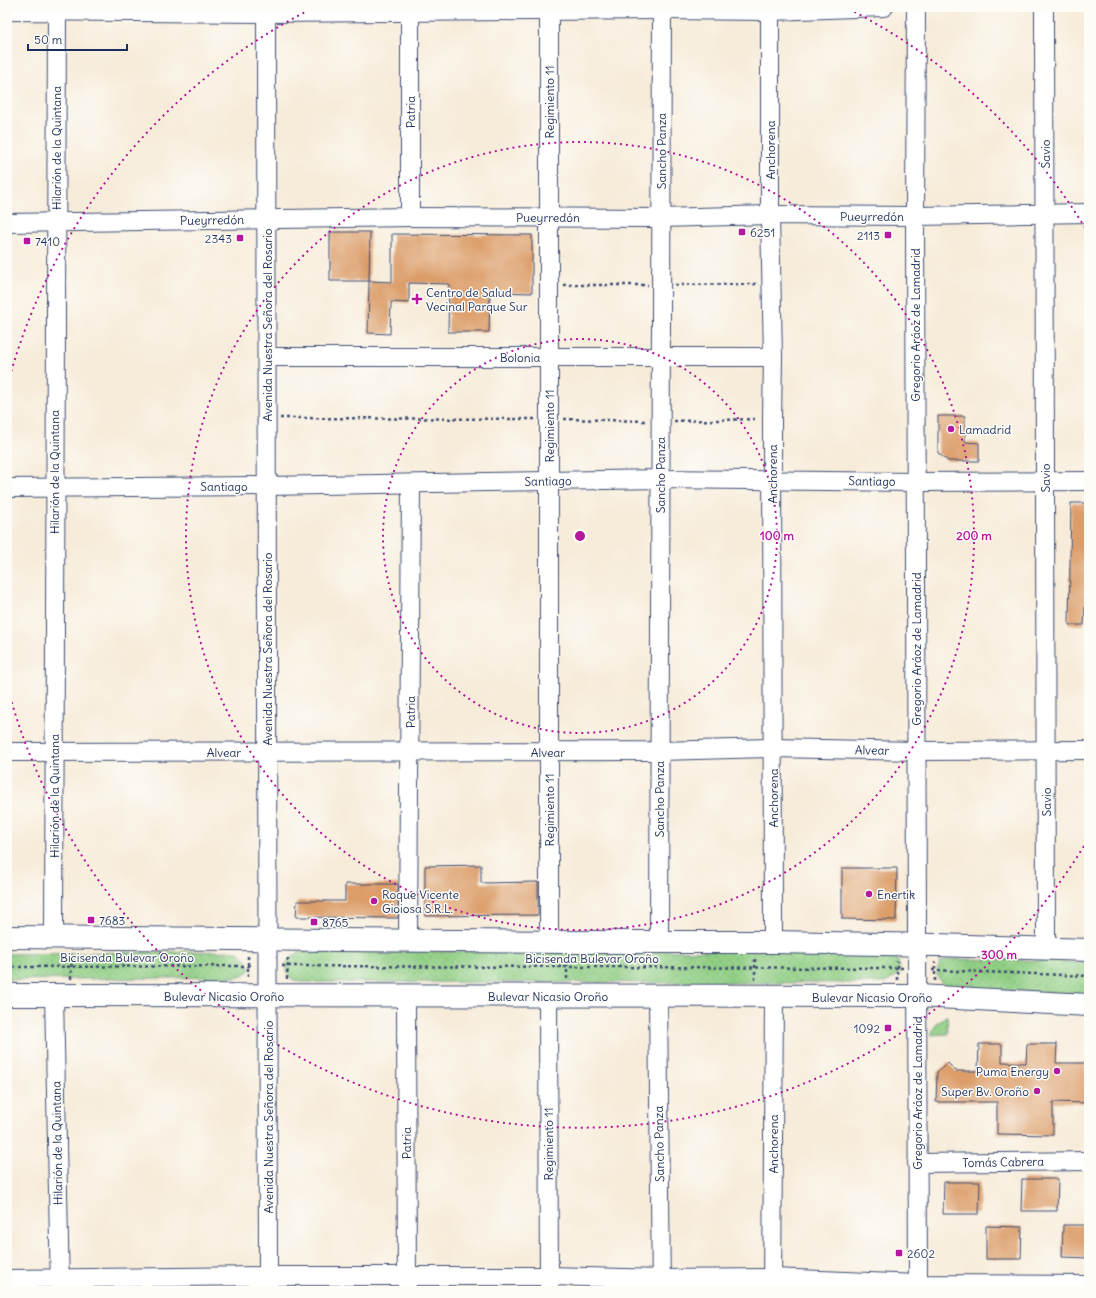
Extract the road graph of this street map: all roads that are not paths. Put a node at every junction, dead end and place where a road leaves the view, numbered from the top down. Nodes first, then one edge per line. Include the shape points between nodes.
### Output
1 (884, 7) edge
2 (916, 7) edge
3 (1044, 7) edge
4 (662, 8) edge
5 (57, 9) edge
6 (410, 9) edge
7 (549, 9) edge
8 (770, 9) edge
9 (266, 10) edge
10 (7, 11) edge
11 (1045, 214) junction
12 (1089, 214) edge
13 (770, 215) junction
14 (915, 216) junction
15 (410, 217) junction
16 (549, 217) junction
17 (661, 218) junction
18 (266, 220) junction
19 (7, 223) edge
20 (55, 223) junction
21 (267, 357) junction
22 (549, 357) junction
23 (661, 357) junction
24 (773, 357) junction
25 (660, 479) junction
26 (772, 480) junction
27 (549, 481) junction
28 (1045, 481) junction
29 (916, 482) junction
30 (1089, 482) edge
31 (411, 484) junction
32 (267, 486) junction
33 (7, 488) edge
34 (54, 488) junction
35 (773, 748) junction
36 (1089, 750) edge
37 (660, 751) junction
38 (917, 751) junction
39 (1046, 751) junction
40 (7, 752) edge
41 (54, 752) junction
42 (267, 752) junction
43 (409, 752) junction
44 (549, 752) junction
45 (7, 937) edge
46 (62, 937) junction
47 (268, 938) junction
48 (408, 940) junction
49 (558, 942) junction
50 (659, 942) junction
51 (764, 942) junction
52 (917, 945) junction
53 (1046, 949) junction
54 (1089, 950) edge
55 (7, 995) edge
56 (63, 995) junction
57 (268, 996) junction
58 (406, 996) junction
59 (557, 996) junction
60 (658, 996) junction
61 (764, 997) junction
62 (916, 997) junction
63 (1089, 1005) edge
64 (1089, 1161) edge
65 (917, 1164) junction
66 (7, 1279) edge
67 (406, 1283) edge
68 (268, 1284) edge
69 (549, 1284) edge
70 (772, 1284) edge
71 (60, 1285) edge
72 (661, 1285) edge
73 (1089, 1285) edge
74 (918, 1288) edge

1 - 8 street
2 - 14 street, Gregorio Aráoz de Lamadrid
3 - 11 street, Savio
4 - 7 street
4 - 8 street
4 - 17 street, Sancho Panza
5 - 9 street
5 - 10 street
5 - 20 street, Hilarión de la Quintana
6 - 7 street
6 - 9 street
6 - 15 street, Patria
7 - 16 street, Regimiento 11
8 - 13 street, Anchorena
9 - 18 street, Avenida Nuestra Señora del Rosario
11 - 12 street, Pueyrredón
11 - 14 street, Pueyrredón
11 - 28 street, Savio
13 - 14 street, Pueyrredón
13 - 17 street, Pueyrredón
13 - 24 street, Anchorena
14 - 29 street, Gregorio Aráoz de Lamadrid
15 - 16 street, Pueyrredón
15 - 18 street, Pueyrredón
16 - 17 street, Pueyrredón
16 - 22 street, Regimiento 11
17 - 23 street, Sancho Panza
18 - 20 street, Pueyrredón
18 - 21 street, Avenida Nuestra Señora del Rosario
19 - 20 street, Pueyrredón
20 - 34 street, Hilarión de la Quintana
21 - 22 street, Bolonia
21 - 32 street, Avenida Nuestra Señora del Rosario
22 - 23 street, Bolonia
22 - 27 street, Regimiento 11
23 - 24 street, Bolonia
23 - 25 street, Sancho Panza
24 - 26 street, Anchorena
25 - 26 street, Santiago
25 - 27 street, Santiago
25 - 37 street, Sancho Panza
26 - 29 street, Santiago
26 - 35 street, Anchorena
27 - 31 street, Santiago
27 - 44 street, Regimiento 11
28 - 29 street, Santiago
28 - 30 street, Santiago
28 - 39 street, Savio
29 - 38 street, Gregorio Aráoz de Lamadrid
31 - 32 street, Santiago
31 - 43 street, Patria
32 - 34 street, Santiago
32 - 42 street, Avenida Nuestra Señora del Rosario
33 - 34 street, Santiago
34 - 41 street, Hilarión de la Quintana
35 - 37 street, Alvear
35 - 38 street, Alvear
35 - 51 street, Anchorena
36 - 39 street, Alvear
37 - 44 street, Alvear
37 - 50 street, Sancho Panza
38 - 39 street, Alvear
38 - 52 street, Gregorio Aráoz de Lamadrid
39 - 53 street, Savio
40 - 41 street, Alvear
41 - 42 street, Alvear
41 - 46 street, Hilarión de la Quintana
42 - 43 street, Alvear
42 - 47 street, Avenida Nuestra Señora del Rosario
43 - 44 street, Alvear
43 - 48 street, Patria
44 - 49 street, Regimiento 11
45 - 46 main road
46 - 47 main road
47 - 48 main road
47 - 57 street, Avenida Nuestra Señora del Rosario
48 - 49 main road
49 - 50 main road
50 - 51 main road
51 - 52 main road
52 - 53 main road
52 - 62 street, Gregorio Aráoz de Lamadrid
53 - 54 main road
55 - 56 main road, Bulevar Nicasio Oroño
56 - 57 main road, Bulevar Nicasio Oroño
56 - 71 street, Hilarión de la Quintana
57 - 58 main road, Bulevar Nicasio Oroño
57 - 68 street, Avenida Nuestra Señora del Rosario
58 - 59 main road, Bulevar Nicasio Oroño
58 - 67 street, Patria
59 - 60 main road, Bulevar Nicasio Oroño
59 - 69 street, Regimiento 11
60 - 61 main road, Bulevar Nicasio Oroño
60 - 72 street, Sancho Panza
61 - 62 main road, Bulevar Nicasio Oroño
61 - 70 street, Anchorena
62 - 63 main road, Bulevar Nicasio Oroño
62 - 65 street, Gregorio Aráoz de Lamadrid
64 - 65 street, Tomás Cabrera
65 - 74 street, Gregorio Aráoz de Lamadrid
66 - 71 street
67 - 68 street
67 - 69 street
68 - 71 street
69 - 72 street
70 - 72 street
70 - 74 street
73 - 74 street

